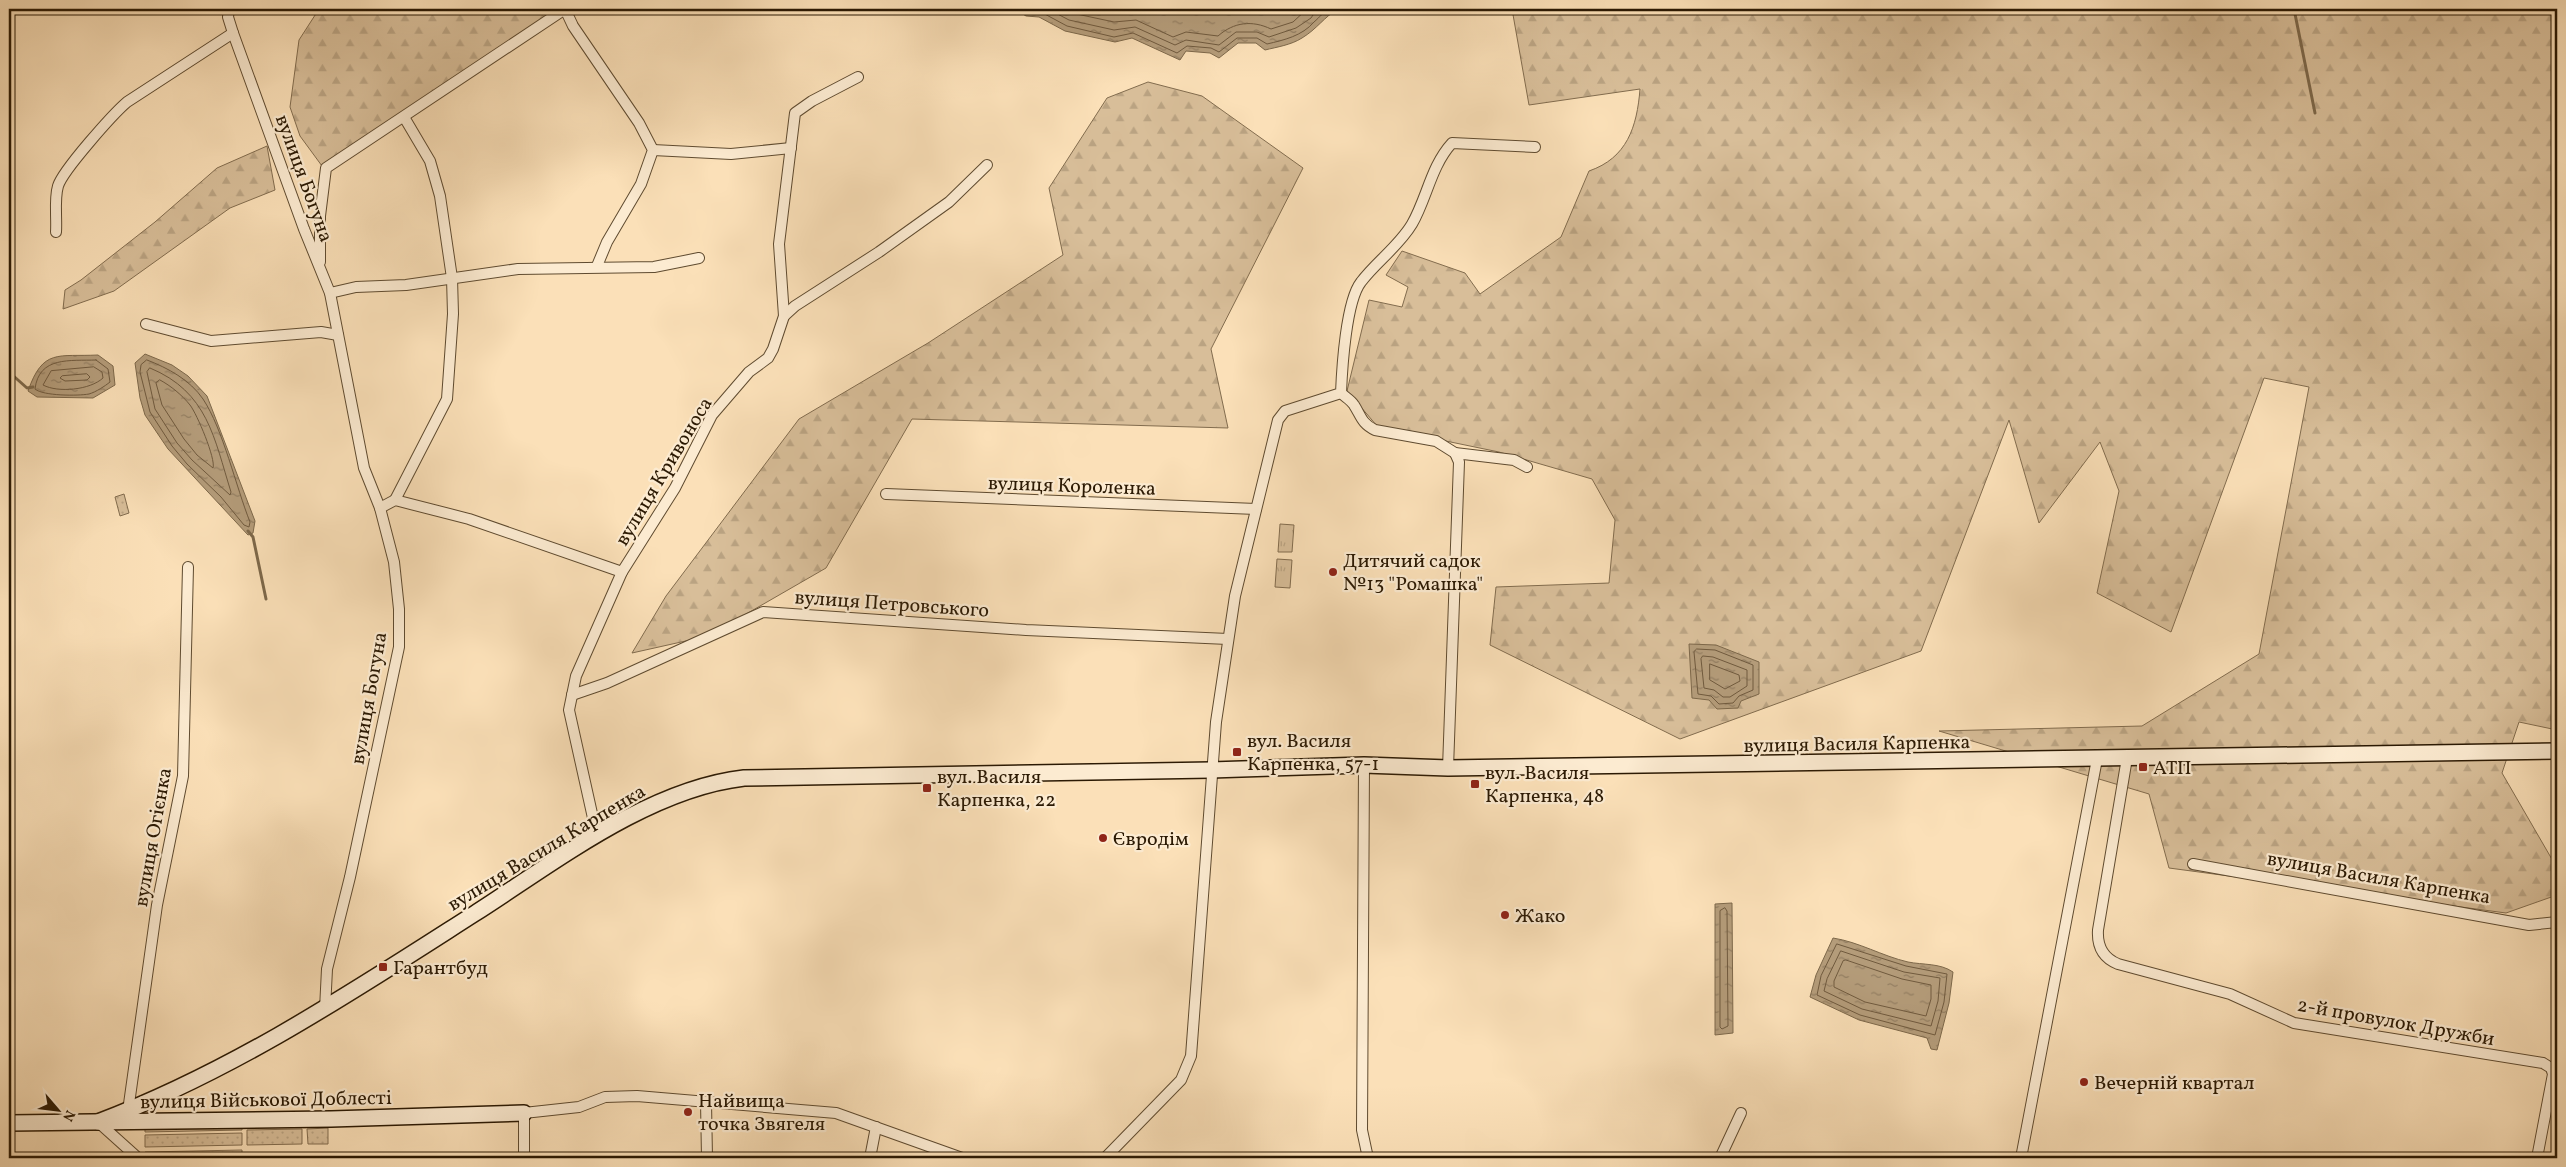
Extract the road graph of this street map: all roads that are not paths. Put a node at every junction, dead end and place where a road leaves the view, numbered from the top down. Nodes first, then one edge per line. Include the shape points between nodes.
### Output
1 (229, 9) edge
2 (565, 9) edge
3 (233, 33) junction
4 (858, 77) dead end
5 (404, 116) junction
6 (1535, 146) dead end
7 (791, 148) junction
8 (653, 150) junction
9 (987, 165) dead end
10 (56, 232) dead end
11 (698, 258) dead end
12 (597, 266) junction
13 (320, 268) junction
14 (452, 278) junction
15 (330, 293) junction
16 (784, 316) junction
17 (146, 324) dead end
18 (338, 335) junction
19 (1341, 393) junction
20 (1455, 453) junction
21 (1526, 467) dead end
22 (886, 494) dead end
23 (395, 500) junction
24 (380, 508) junction
25 (1256, 509) junction
26 (188, 567) dead end
27 (622, 572) junction
28 (1228, 638) junction
29 (572, 695) junction
30 (2557, 750) edge
31 (2127, 758) junction
32 (2097, 759) junction
33 (1364, 766) junction
34 (1448, 768) junction
35 (1211, 770) junction
36 (597, 836) junction
37 (2193, 864) dead end
38 (2557, 922) edge
39 (325, 1009) junction
40 (706, 1102) junction
41 (128, 1111) junction
42 (524, 1113) junction
43 (1741, 1114) dead end
44 (98, 1122) junction
45 (9, 1123) edge
46 (876, 1127) junction
47 (138, 1158) edge
48 (524, 1158) edge
49 (708, 1158) edge
50 (870, 1158) edge
51 (962, 1158) edge
52 (1105, 1158) edge
53 (1368, 1158) edge
54 (1720, 1158) edge
55 (2021, 1158) edge
56 (2537, 1158) edge

1 - 3 street, вулиця Богуна
2 - 5 street
2 - 8 street
3 - 10 street via 113,114 58,186
3 - 13 street, вулиця Богуна
4 - 7 street, вулиця Кривоноса via 795,113
5 - 13 street via 326,168 320,216
5 - 14 street via 430,161 440,196
6 - 19 street via 1452,143 1440,156 1411,226 1361,281 1354,294
7 - 8 street via 731,154
7 - 16 street, вулиця Кривоноса via 780,244
8 - 12 street via 641,184 607,242
9 - 16 street via 949,202
11 - 12 street via 654,267
12 - 14 street via 518,269
13 - 15 street, вулиця Богуна
14 - 15 street via 406,285 356,287
14 - 23 street via 447,400
15 - 18 street, вулиця Богуна
16 - 27 street, вулиця Кривоноса via 770,353 712,415 675,488
17 - 18 street via 211,341 321,332
18 - 24 street, вулиця Богуна via 364,468
19 - 20 street via 1354,404 1366,426 1436,441
19 - 25 street via 1285,411 1278,420
20 - 21 street via 1514,460
20 - 34 street via 1459,462
22 - 25 street, вулиця Короленка
23 - 24 street
23 - 27 street, вулиця Кривоноса via 469,519
24 - 39 street, вулиця Богуна via 394,562 399,647 350,877 326,969
25 - 28 street via 1240,570
26 - 41 street, вулиця Огієнка via 183,776 157,905
27 - 29 street, вулиця Кривоноса via 576,676
28 - 29 street, вулиця Петровського via 1026,630 763,612 608,683
28 - 35 street
29 - 36 street, вулиця Кривоноса via 569,710
30 - 31 street, вулиця Василя Карпенка
31 - 32 street, вулиця Василя Карпенка
31 - 56 street, 2-й провулок Дружби via 2097,939 2102,953 2111,961 2230,994 2294,1023 2536,1062 2551,1068 2553,1074
32 - 34 street, вулиця Василя Карпенка
32 - 55 street
33 - 34 street, вулиця Василя Карпенка
33 - 35 street, вулиця Василя Карпенка
33 - 53 street via 1362,1130
35 - 36 street, вулиця Василя Карпенка via 715,781 665,798
35 - 52 street via 1191,1056 1181,1080
36 - 39 street, вулиця Василя Карпенка
37 - 38 street, вулиця Василя Карпенка via 2529,925
39 - 41 street, вулиця Василя Карпенка via 238,1059
40 - 42 street via 637,1096 605,1097 579,1107
40 - 46 street via 836,1113
40 - 49 street
41 - 44 street, вулиця Василя Карпенка
42 - 44 street, вулиця Військової Доблесті
42 - 48 street
43 - 54 street
44 - 45 street, вулиця Військової Доблесті
44 - 47 street
46 - 50 street
46 - 51 street

